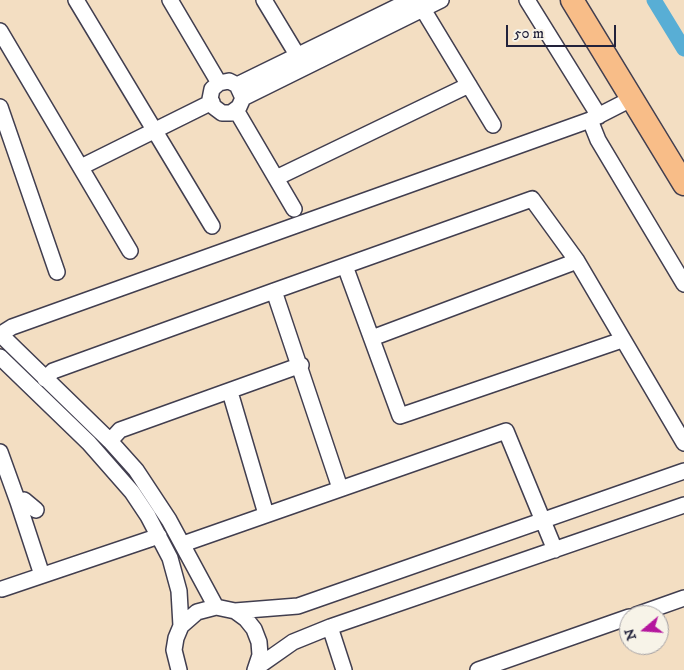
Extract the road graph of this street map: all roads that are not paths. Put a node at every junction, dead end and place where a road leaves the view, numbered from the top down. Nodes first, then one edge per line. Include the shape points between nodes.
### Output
1 (76, 0) edge
2 (170, 0) edge
3 (264, 0) edge
4 (442, 0) edge
5 (526, 0) edge
6 (572, 0) edge
7 (417, 3) edge
8 (0, 31) edge
9 (301, 62) junction
10 (219, 82) junction
11 (469, 86) junction
12 (239, 98) junction
13 (212, 102) junction
14 (0, 107) edge
15 (610, 110) junction
16 (493, 125) dead end
17 (154, 131) junction
18 (81, 167) junction
19 (276, 178) junction
20 (684, 184) edge
21 (294, 210) dead end
22 (212, 226) dead end
23 (130, 251) dead end
24 (577, 261) junction
25 (345, 266) junction
26 (57, 272) dead end
27 (684, 284) edge
28 (274, 291) junction
29 (0, 334) edge
30 (372, 338) junction
31 (622, 340) junction
32 (0, 358) edge
33 (301, 365) junction
34 (44, 379) junction
35 (230, 392) junction
36 (110, 441) junction
37 (684, 444) edge
38 (0, 452) edge
39 (684, 471) edge
40 (340, 488) junction
41 (18, 502) junction
42 (684, 505) edge
43 (36, 510) dead end
44 (266, 514) junction
45 (543, 520) junction
46 (159, 536) junction
47 (183, 544) junction
48 (555, 550) junction
49 (42, 575) junction
50 (2, 589) dead end
51 (684, 598) edge
52 (664, 605) edge
53 (216, 607) junction
54 (235, 612) junction
55 (619, 621) edge
56 (181, 626) junction
57 (330, 627) junction
58 (255, 669) edge
59 (179, 670) edge
60 (344, 670) edge
61 (478, 670) edge

1 - 17 street
2 - 10 street
3 - 9 street
4 - 7 street
5 - 15 street
6 - 15 highway
7 - 9 street
7 - 11 street
8 - 18 street
9 - 12 street
10 - 12 street via 229,81
10 - 13 street via 212,89
11 - 16 street
11 - 19 street
12 - 13 street via 232,113 222,113
12 - 19 street
13 - 17 street
14 - 26 street
15 - 20 highway
15 - 27 street via 598,140
15 - 29 street
17 - 18 street
17 - 22 street
18 - 23 street
19 - 21 street
24 - 25 street via 532,199
24 - 30 street
24 - 31 street
25 - 28 street
25 - 30 street
28 - 33 street
28 - 34 street via 53,370
29 - 34 street
30 - 31 street via 400,416
31 - 37 street
32 - 46 street via 113,468
33 - 35 street
33 - 40 street
34 - 36 street
35 - 36 street via 120,430
35 - 44 street
36 - 47 street via 156,498
38 - 41 street
39 - 45 street
40 - 44 street
40 - 45 street via 506,431
41 - 43 street via 24,500
41 - 49 street
42 - 48 street
44 - 47 street
45 - 48 street
45 - 54 street via 298,606
46 - 49 street
46 - 56 street via 170,558 179,591
47 - 53 street
48 - 57 street
49 - 50 street
51 - 52 street
53 - 54 street
53 - 56 street via 197,612
54 - 58 street via 246,619 257,636 260,655
55 - 61 street
56 - 59 street via 174,650
57 - 58 street via 293,642
57 - 60 street

